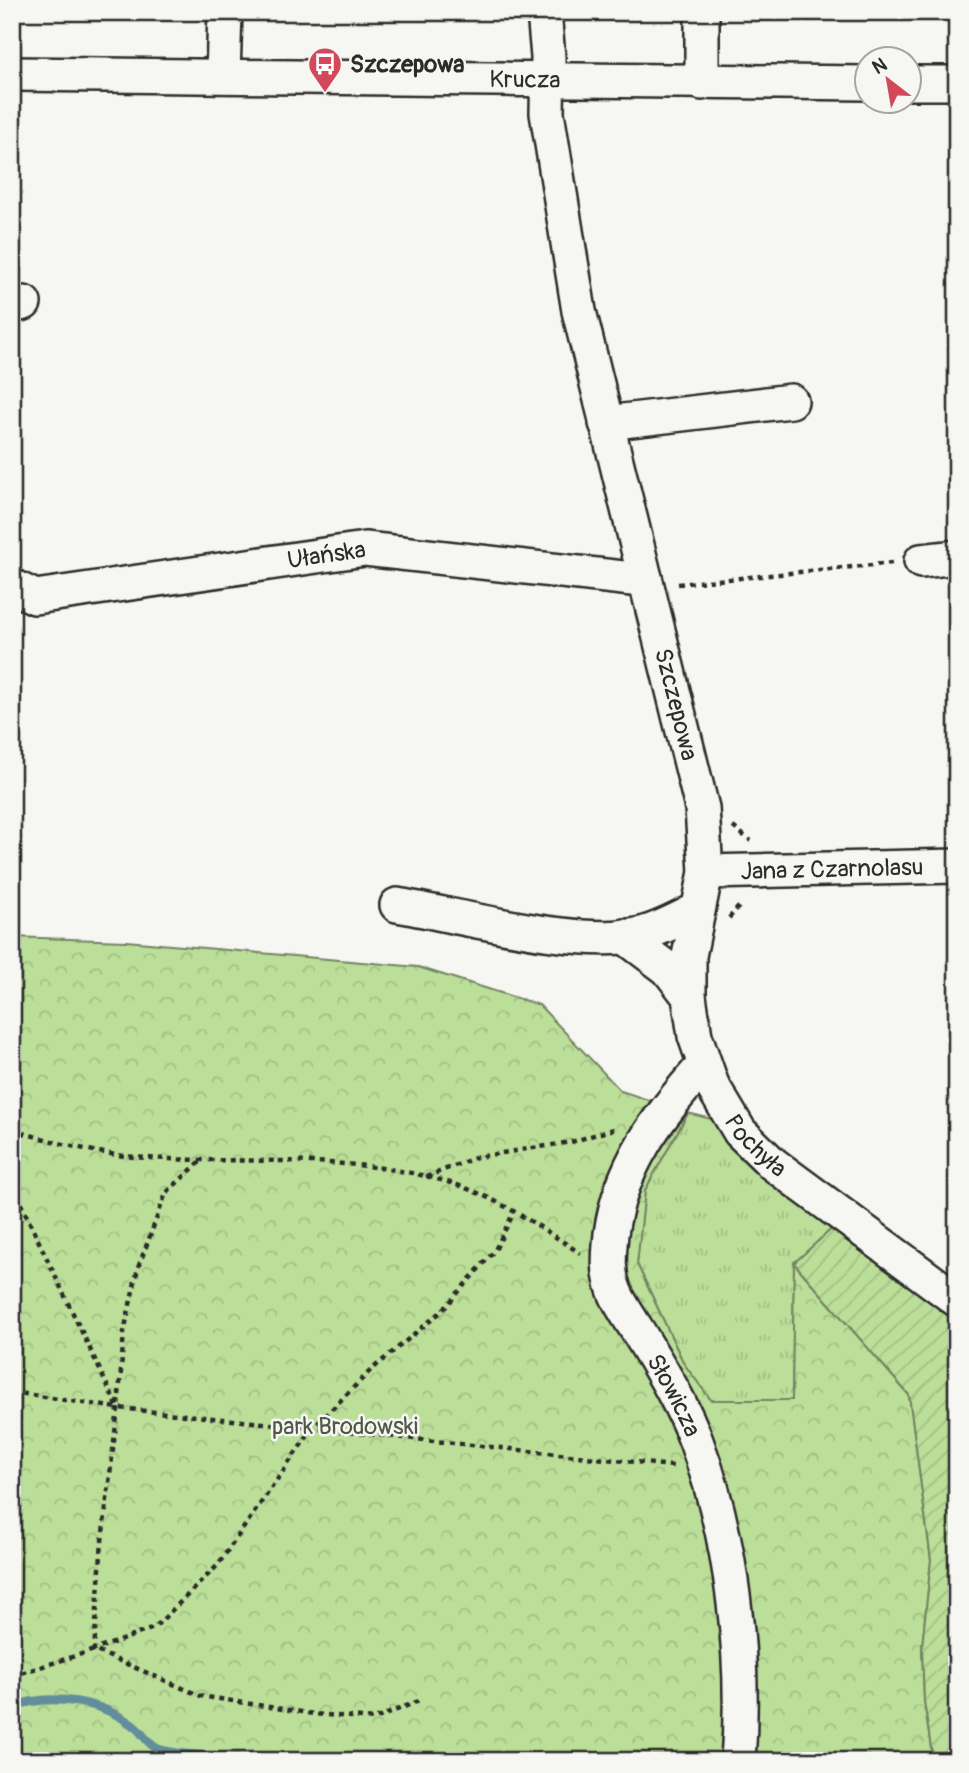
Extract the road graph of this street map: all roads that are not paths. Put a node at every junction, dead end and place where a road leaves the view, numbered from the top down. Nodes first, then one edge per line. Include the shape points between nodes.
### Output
1 (225, 12) edge
2 (544, 12) edge
3 (702, 12) edge
4 (12, 74) edge
5 (223, 75) junction
6 (547, 79) junction
7 (702, 83) junction
8 (853, 83) edge
9 (923, 83) edge
10 (957, 83) edge
11 (791, 401) dead end
12 (606, 423) junction
13 (957, 557) edge
14 (921, 561) road end
15 (659, 581) junction
16 (12, 586) edge
17 (957, 866) edge
18 (706, 872) junction
19 (397, 905) dead end
20 (697, 910) junction
21 (624, 936) junction
22 (689, 996) junction
23 (704, 1065) junction
24 (957, 1300) edge
25 (739, 1748) edge

1 - 5 street
2 - 6 street, Szczepowa
3 - 7 street
4 - 5 street, Krucza
5 - 6 street, Krucza
6 - 7 street, Krucza
6 - 12 street, Szczepowa via 547,113 571,267
7 - 8 street, Krucza
9 - 10 street
11 - 12 street
12 - 15 street, Szczepowa
13 - 14 street
15 - 16 street, Ułańska via 365,550 35,597
15 - 18 street, Szczepowa via 702,808
17 - 18 street, Jana z Czarnolasu
18 - 20 street, Szczepowa
19 - 21 street via 550,933
20 - 21 street
20 - 22 street, Pochyła via 689,957
21 - 22 street via 668,969
22 - 23 street, Pochyła
23 - 24 street, Pochyła via 726,1111 757,1150
23 - 25 street, Słowicza via 671,1101 630,1166 614,1216 608,1258 616,1294 691,1427 705,1470 733,1605

